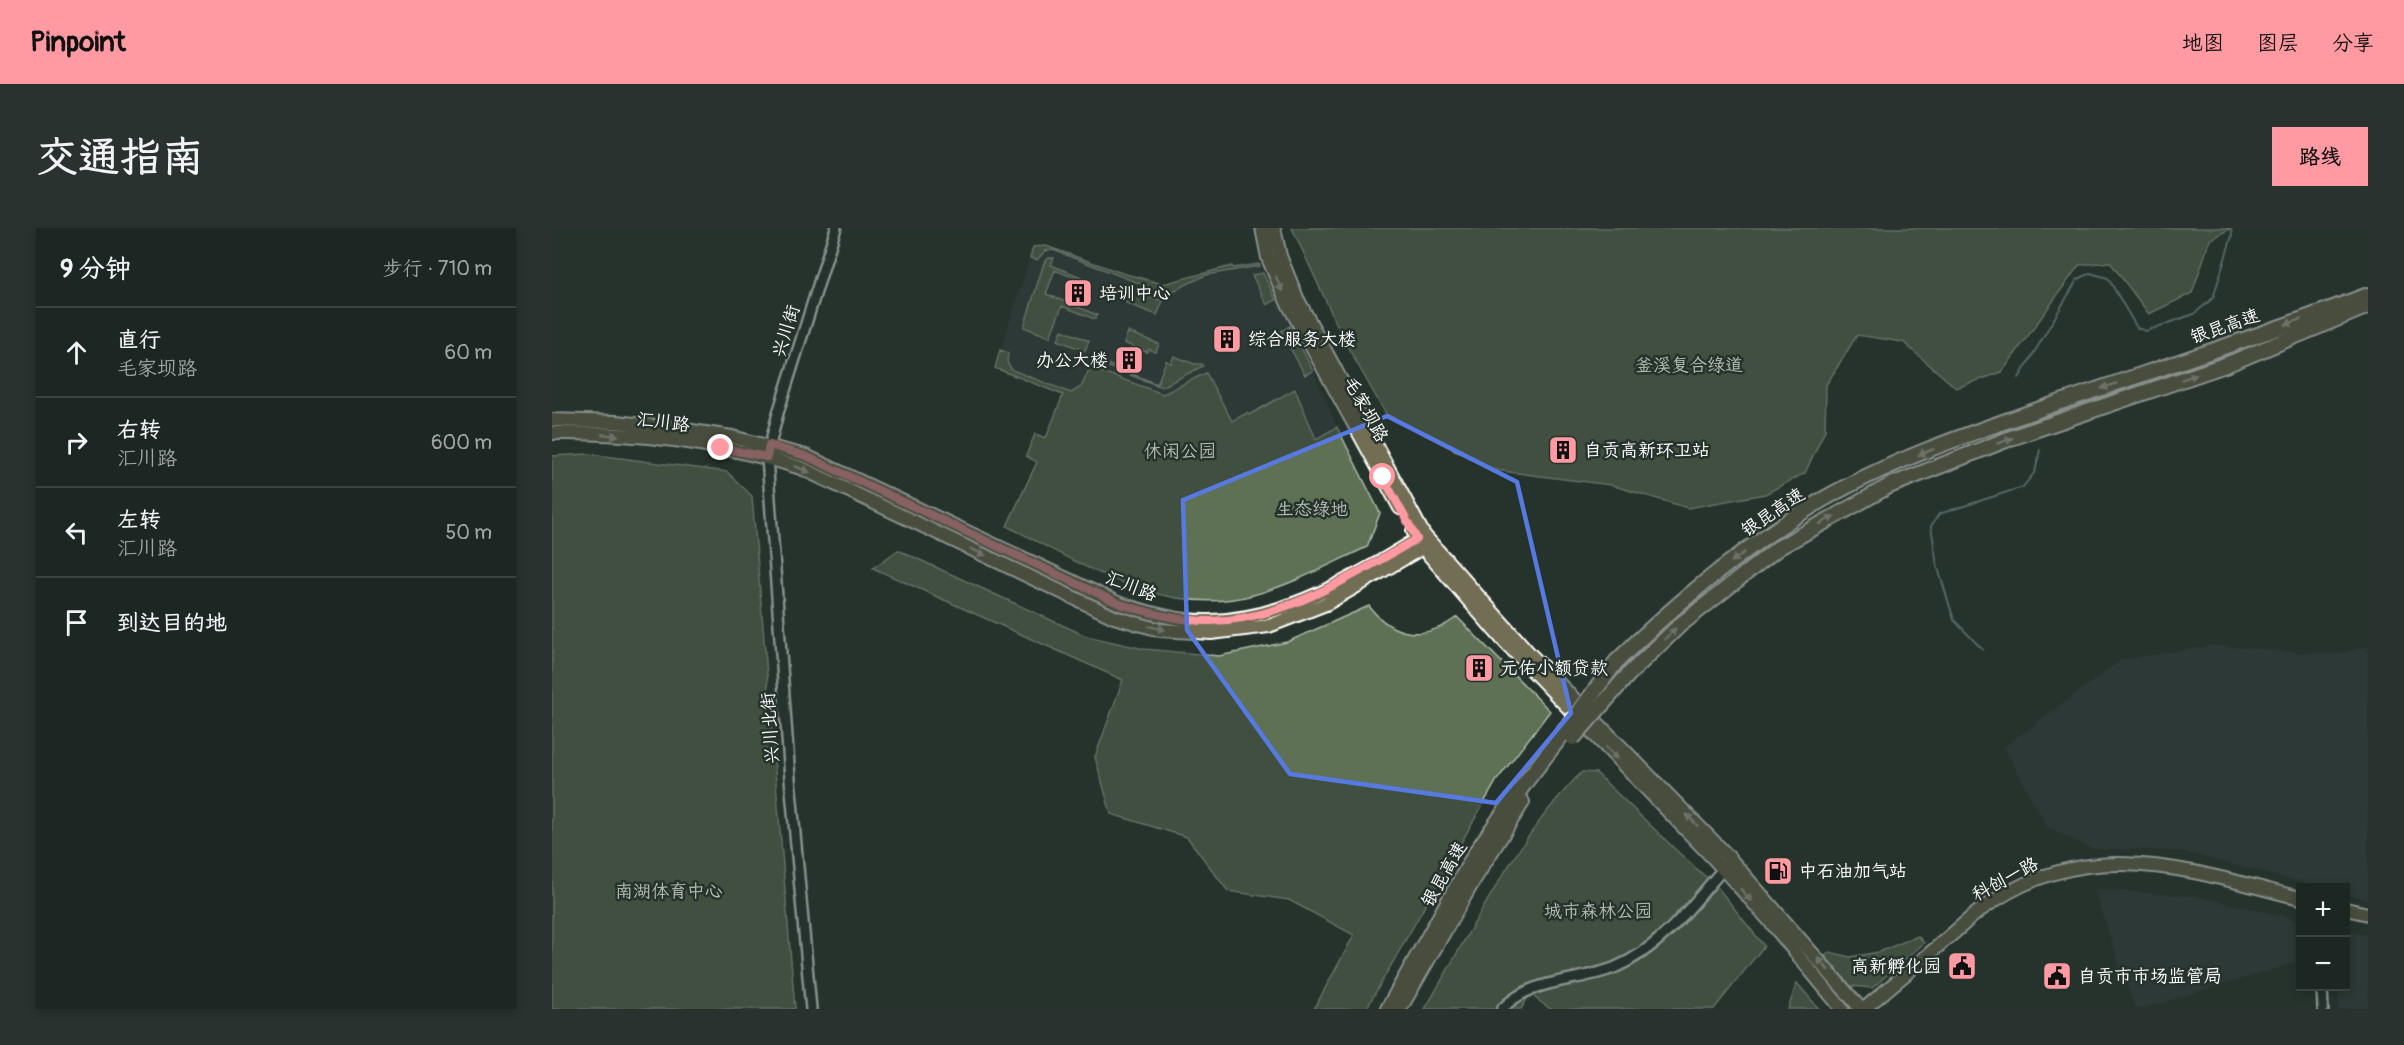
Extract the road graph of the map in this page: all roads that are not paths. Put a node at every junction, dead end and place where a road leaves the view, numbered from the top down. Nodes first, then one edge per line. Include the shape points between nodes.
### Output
1 (836, 228) edge
2 (1262, 228) edge
3 (1274, 228) edge
4 (2368, 295) edge
5 (2368, 306) edge
6 (552, 420) edge
7 (552, 433) edge
8 (768, 451) junction
9 (1424, 541) junction
10 (1569, 735) junction
11 (1723, 869) junction
12 (2296, 896) edge
13 (2350, 910) edge
14 (2368, 914) edge
15 (2322, 991) edge
16 (811, 1009) edge
17 (1388, 1009) edge
18 (1399, 1009) edge
19 (1502, 1009) edge
20 (1842, 1009) edge
21 (1862, 1009) edge
22 (2323, 1009) edge

1 - 8 street, 兴川街
2 -> 9 main road, 毛家坝路 via 1268,258 1287,302
3 - 9 main road, 毛家坝路 via 1280,256 1297,298
4 -> 10 highway, 银昆高速, bridge via 2007,420 1905,460 1823,500 1703,583 1616,662
10 -> 5 highway, 银昆高速, bridge via 1680,625 1778,548 1889,486 2011,438 2228,364
6 - 8 main road, 汇川路 via 661,426 732,437
7 -> 8 main road, 汇川路
8 - 9 main road, 汇川路 via 806,456 1120,604 1161,616 1211,621 1268,613 1324,592
8 - 16 street, 兴川北街 via 788,755
9 -> 11 main road via 1502,639
21 -> 9 main road via 1724,852
10 - 17 highway, 银昆高速 via 1527,780 1478,849
10 - 18 highway, 银昆高速 via 1539,774 1473,880
11 - 19 street via 1675,925 1642,953 1615,968 1532,988 1515,996
11 -> 20 main road
12 - 21 main road, 科创一路 via 2143,863 2105,863 2061,870 2022,886 1983,909
13 - 14 main road
15 - 22 street

